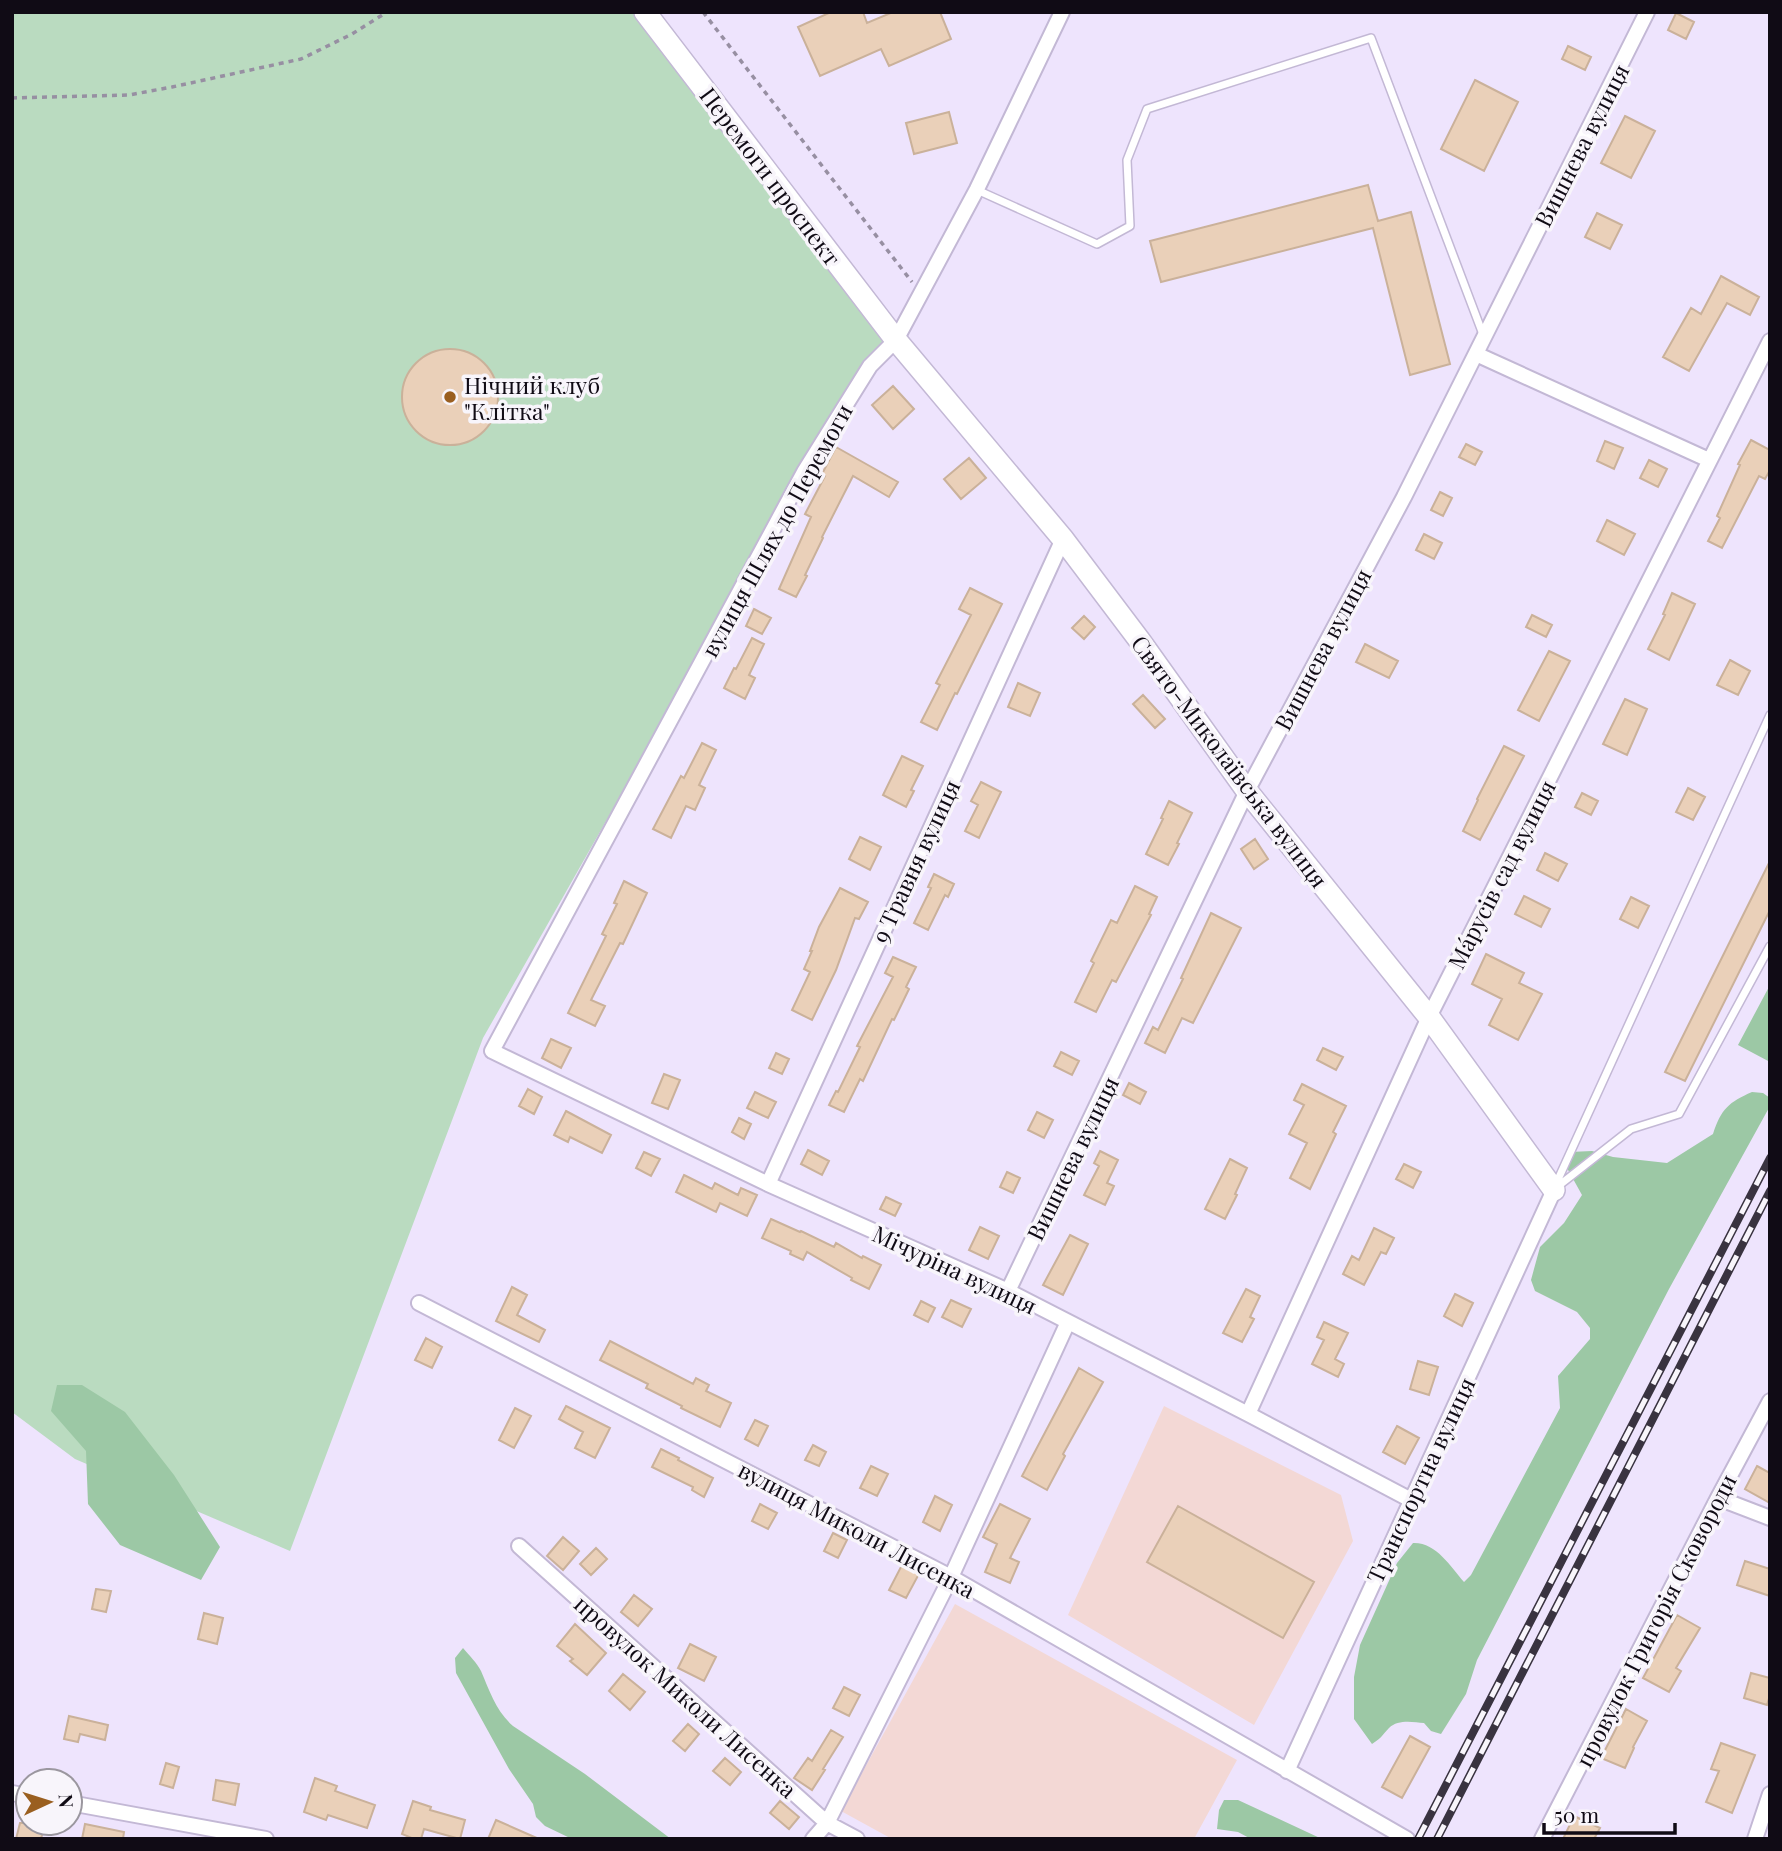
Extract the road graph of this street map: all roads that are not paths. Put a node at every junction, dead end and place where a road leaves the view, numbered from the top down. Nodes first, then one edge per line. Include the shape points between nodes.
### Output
1 (645, 12) edge
2 (1062, 12) edge
3 (1647, 12) edge
4 (977, 190) junction
5 (1484, 339) junction
6 (896, 340) junction
7 (1770, 341) edge
8 (1476, 355) junction
9 (1709, 460) junction
10 (1063, 539) junction
11 (1770, 715) edge
12 (1247, 791) junction
13 (1770, 946) edge
14 (1429, 1017) junction
15 (492, 1051) joint
16 (768, 1184) junction
17 (1553, 1190) junction
18 (1008, 1292) junction
19 (419, 1303) dead end
20 (1068, 1322) junction
21 (1770, 1401) edge
22 (1248, 1414) junction
23 (1718, 1498) junction
24 (1411, 1500) junction
25 (1770, 1518) edge
26 (519, 1546) dead end
27 (951, 1577) junction
28 (1287, 1771) junction
29 (1770, 1794) edge
30 (84, 1806) edge
31 (827, 1823) junction
32 (244, 1837) edge
33 (266, 1839) edge
34 (813, 1839) edge
35 (856, 1839) edge
36 (1407, 1839) edge
37 (1542, 1839) edge
38 (1755, 1839) edge

1 - 6 street, Перемоги проспект
2 - 4 street, вулиця Шлях до Перемоги
3 - 5 street, Вишнева вулиця
4 - 5 lane via 1097,244 1130,226 1127,160 1147,108 1371,38
4 - 6 street, вулиця Шлях до Перемоги
5 - 8 street, Вишнева вулиця
6 - 10 street, Свято-Миколаївська вулиця
6 - 15 street, вулиця Шлях до Перемоги via 870,366 804,472
7 - 9 street, Мáрусів сад вулиця
8 - 9 street
8 - 12 street, Вишнева вулиця
9 - 14 street, Мáрусів сад вулиця
10 - 12 street, Свято-Миколаївська вулиця
10 - 16 street, 9 Травня вулиця
11 - 17 lane
12 - 14 street, Свято-Миколаївська вулиця
12 - 18 street, Вишнева вулиця
13 - 17 lane via 1679,1114 1631,1129
14 - 17 street, Свято-Миколаївська вулиця
14 - 22 street, Мáрусів сад вулиця
15 - 16 street, Мічуріна вулиця
16 - 18 street, Мічуріна вулиця
17 - 24 street, Транспортна вулиця
18 - 20 street, Мічуріна вулиця
19 - 27 street, вулиця Миколи Лисенка
20 - 22 street, Мічуріна вулиця
20 - 27 street
21 - 23 street, провулок Григорія Сковороди
22 - 24 street, Мічуріна вулиця
23 - 25 street
23 - 37 street, провулок Григорія Сковороди
24 - 28 street, Транспортна вулиця
26 - 31 street, провулок Миколи Лисенка
27 - 28 street, вулиця Миколи Лисенка
27 - 31 street
28 - 36 street, вулиця Миколи Лисенка
29 - 38 street
30 - 32 street
31 - 34 street
31 - 35 street, провулок Миколи Лисенка
32 - 33 street

